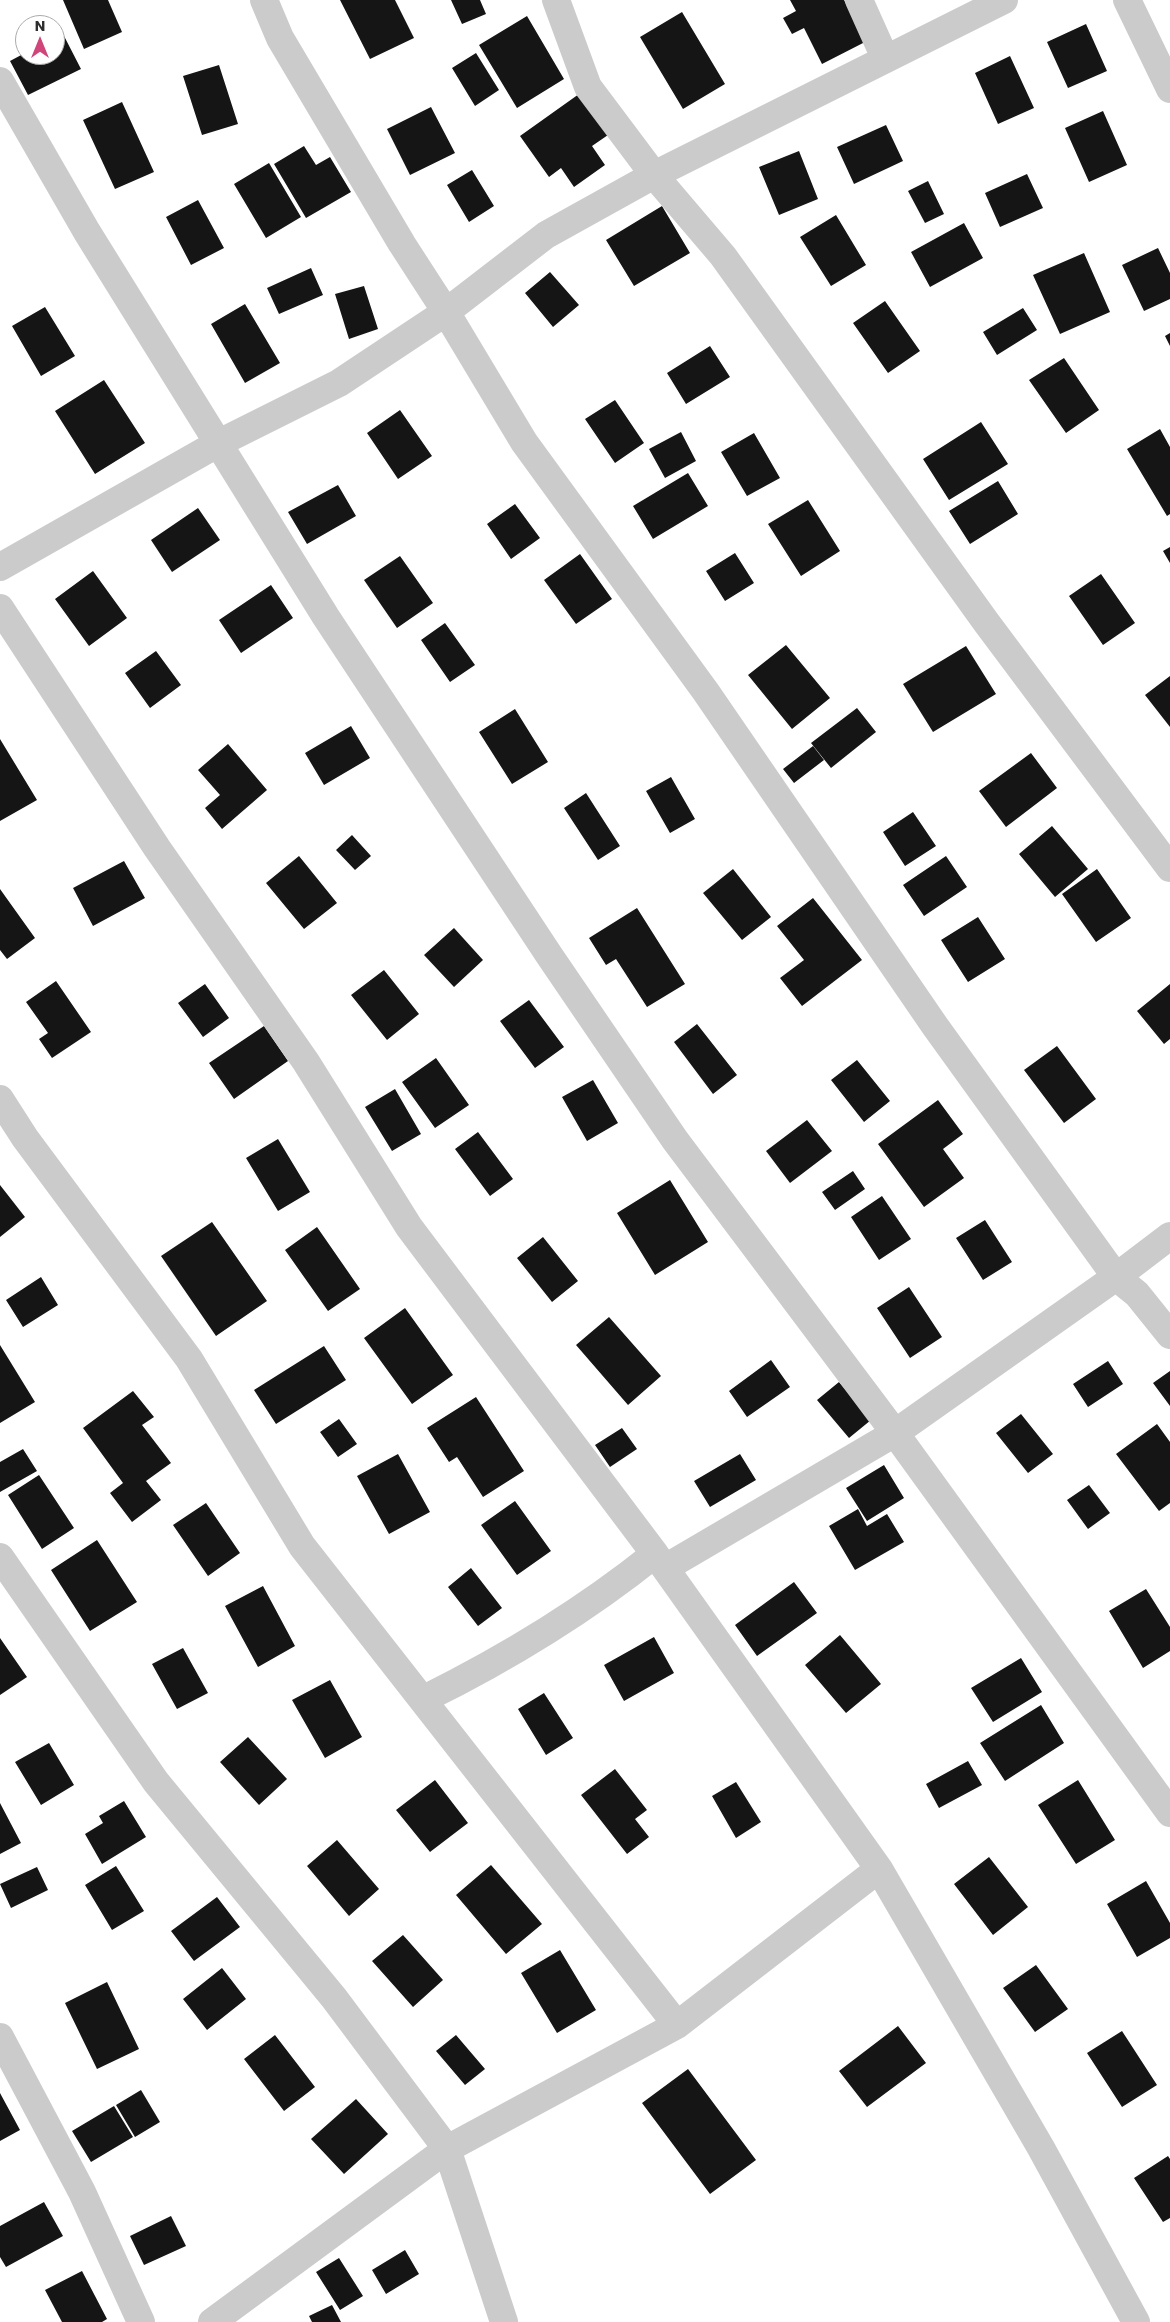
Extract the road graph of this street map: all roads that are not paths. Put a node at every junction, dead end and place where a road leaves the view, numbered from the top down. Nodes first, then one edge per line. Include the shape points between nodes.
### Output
1 (264, 0) edge
2 (556, 0) edge
3 (859, 0) edge
4 (1004, 0) edge
5 (1127, 0) edge
6 (885, 58) junction
7 (0, 81) edge
8 (1170, 89) edge
9 (654, 175) junction
10 (446, 312) junction
11 (217, 444) junction
12 (0, 567) edge
13 (0, 608) edge
14 (1170, 868) edge
15 (0, 1099) edge
16 (1170, 1236) edge
17 (1116, 1277) junction
18 (1170, 1335) edge
19 (895, 1433) junction
20 (0, 1557) edge
21 (660, 1561) junction
22 (424, 1700) junction
23 (1170, 1812) edge
24 (880, 1869) junction
25 (677, 2025) junction
26 (0, 2037) edge
27 (447, 2149) junction
28 (142, 2322) edge
29 (212, 2322) edge
30 (504, 2322) edge
31 (1136, 2322) edge

1 - 10 street via 280,38
2 - 9 street via 588,87
3 - 6 street
4 - 6 street
5 - 8 street
6 - 9 street
7 - 11 street via 87,232
9 - 10 street via 546,235
9 - 14 street via 723,256 986,622
10 - 11 street via 339,383
10 - 17 street via 524,442 706,692 935,1026
11 - 12 street
11 - 19 street via 326,617 675,1140
13 - 21 street via 157,848 306,1062 409,1227
15 - 22 street via 25,1138 189,1359 302,1546
16 - 17 street
17 - 18 street via 1138,1294
17 - 19 street
19 - 21 street
19 - 23 street
20 - 27 street via 156,1782 334,1998
21 - 22 street via 621,1582 486,1668
21 - 24 street
22 - 25 street
24 - 25 street
24 - 31 street via 1042,2148
25 - 27 street
26 - 28 street via 82,2192
27 - 29 street
27 - 30 street

